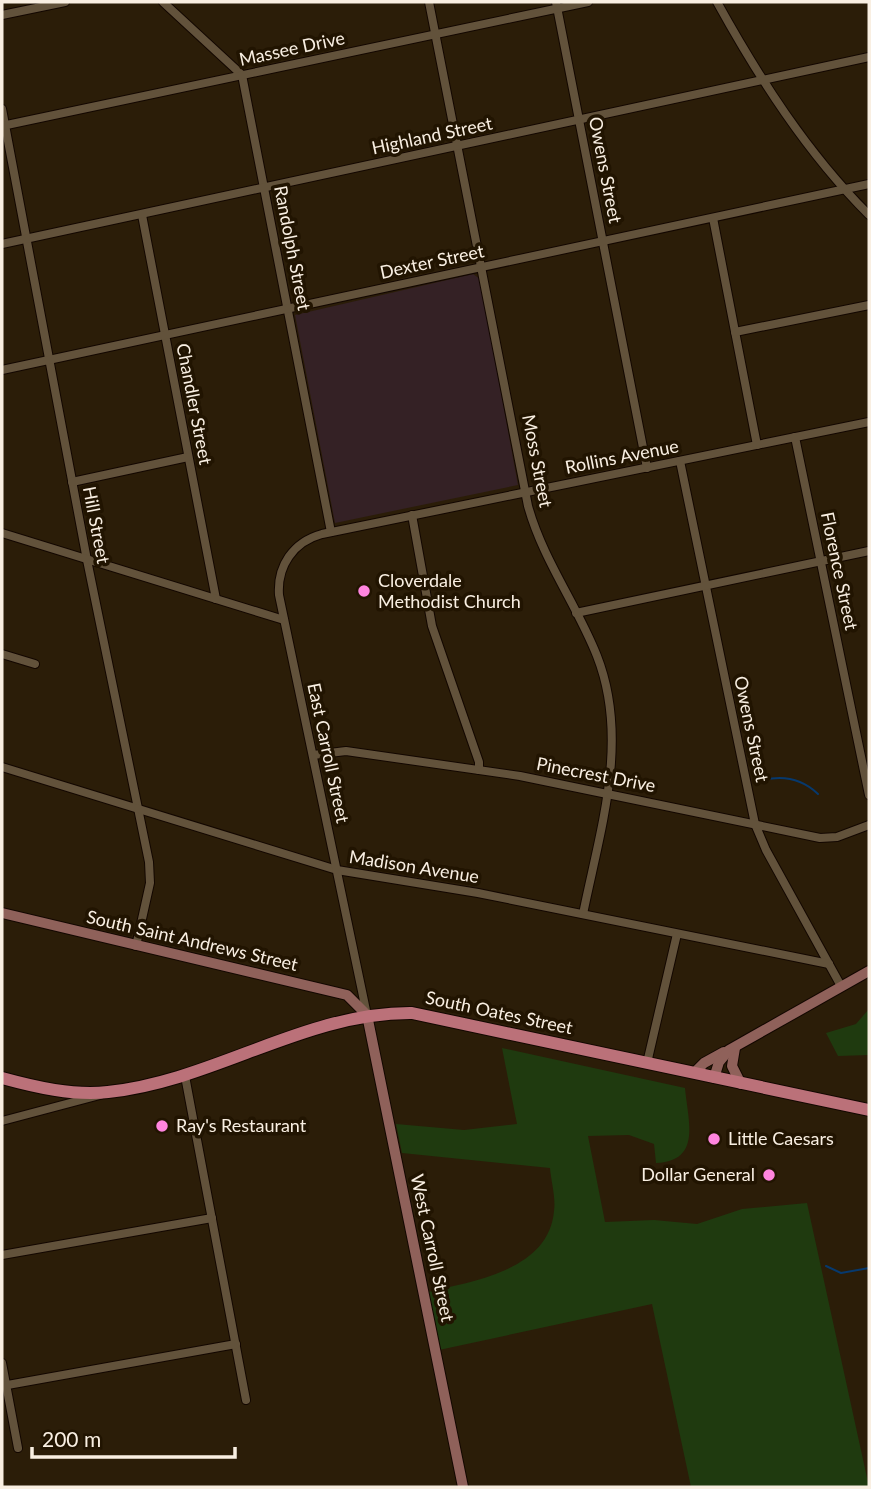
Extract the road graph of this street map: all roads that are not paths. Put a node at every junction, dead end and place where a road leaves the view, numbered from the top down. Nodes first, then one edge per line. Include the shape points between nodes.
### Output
1 (65, 2) edge
2 (163, 2) edge
3 (429, 2) edge
4 (588, 2) edge
5 (717, 2) edge
6 (556, 5) edge
7 (2, 15) edge
8 (436, 34) junction
9 (869, 57) edge
10 (242, 75) junction
11 (761, 81) junction
12 (2, 109) edge
13 (579, 120) junction
14 (4, 126) edge
15 (458, 146) junction
16 (869, 184) edge
17 (265, 188) junction
18 (843, 189) junction
19 (142, 215) junction
20 (869, 215) edge
21 (713, 218) junction
22 (26, 239) junction
23 (603, 242) junction
24 (2, 244) edge
25 (483, 267) junction
26 (869, 305) edge
27 (288, 310) junction
28 (735, 332) junction
29 (165, 336) junction
30 (49, 360) junction
31 (2, 370) edge
32 (869, 422) edge
33 (795, 437) junction
34 (757, 445) junction
35 (188, 457) junction
36 (680, 461) junction
37 (647, 468) junction
38 (72, 482) junction
39 (526, 492) junction
40 (412, 515) junction
41 (331, 532) junction
42 (2, 533) edge
43 (869, 551) edge
44 (87, 560) junction
45 (821, 561) junction
46 (706, 585) junction
47 (216, 598) junction
48 (576, 613) junction
49 (284, 620) junction
50 (2, 654) edge
51 (35, 664) dead end
52 (313, 755) junction
53 (2, 767) edge
54 (479, 770) junction
55 (608, 793) junction
56 (869, 795) edge
57 (138, 809) junction
58 (755, 824) junction
59 (869, 825) edge
60 (337, 870) junction
61 (2, 914) edge
62 (583, 914) junction
63 (677, 934) junction
64 (136, 946) junction
65 (829, 964) junction
66 (869, 971) edge
67 (841, 986) junction
68 (367, 1015) junction
69 (733, 1048) junction
70 (647, 1063) junction
71 (694, 1073) junction
72 (185, 1076) junction
73 (2, 1078) edge
74 (714, 1078) junction
75 (741, 1084) junction
76 (105, 1093) junction
77 (869, 1110) edge
78 (2, 1121) edge
79 (212, 1218) junction
80 (2, 1255) edge
81 (236, 1344) junction
82 (2, 1363) edge
83 (4, 1386) edge
84 (246, 1399) dead end
85 (18, 1448) dead end
86 (463, 1487) edge

1 - 7 street
2 - 10 street
3 - 8 street, Moss Street
4 - 6 street, Massee Drive
5 - 11 street
6 - 8 street, Massee Drive
6 - 13 street, Owens Street
8 - 10 street, Massee Drive
8 - 15 street, Moss Street
9 - 11 street, Highland Street
10 - 14 street, Massee Drive
10 - 17 street, Randolph Street
11 - 13 street, Highland Street
11 - 18 street
12 - 14 street, Hill Street
13 - 15 street, Highland Street
13 - 23 street, Owens Street
14 - 22 street, Hill Street
15 - 17 street, Highland Street
15 - 25 street, Moss Street
16 - 18 street, Dexter Street
17 - 19 street, Highland Street
17 - 27 street, Randolph Street
18 - 20 street
18 - 21 street, Dexter Street
19 - 22 street, Highland Street
19 - 29 street, Chandler Street
21 - 23 street, Dexter Street
21 - 28 street
22 - 24 street, Highland Street
22 - 30 street, Hill Street
23 - 25 street, Dexter Street
23 - 37 street, Owens Street
25 - 27 street, Dexter Street
25 - 39 street, Moss Street
26 - 28 street
27 - 29 street, Dexter Street
27 - 41 street, Randolph Street
28 - 34 street
29 - 30 street, Dexter Street
29 - 35 street, Chandler Street
30 - 31 street, Dexter Street
30 - 38 street, Hill Street
32 - 33 street, Rollins Avenue
33 - 34 street, Rollins Avenue
33 - 45 street, Florence Street
34 - 36 street, Rollins Avenue
35 - 38 street
35 - 47 street, Chandler Street
36 - 37 street, Rollins Avenue
36 - 46 street, Owens Street
37 - 39 street, Rollins Avenue
38 - 44 street, Hill Street
39 - 40 street, Rollins Avenue
39 - 48 street, Moss Street via 537,536
40 - 41 street, Rollins Avenue
40 - 54 street via 432,626
41 - 49 street, Rollins Avenue via 307,539 286,560 279,588
42 - 44 street
43 - 45 street
44 - 47 street
44 - 57 street, Hill Street
45 - 46 street
45 - 56 street, Florence Street
46 - 48 street
46 - 58 street, Owens Street
47 - 49 street
48 - 55 street, Moss Street via 608,692 613,740
49 - 52 street, East Carroll Street
50 - 51 street
52 - 54 street, Pinecrest Drive via 346,751
52 - 60 street, East Carroll Street
53 - 57 street, Madison Avenue
54 - 55 street, Pinecrest Drive
55 - 58 street, Pinecrest Drive
55 - 62 street, Moss Street
57 - 60 street, Madison Avenue
57 - 64 street, Hill Street via 151,873
58 - 59 street, Pinecrest Drive via 820,838
58 - 65 street, Owens Street
60 - 62 street, Madison Avenue
60 - 68 street, East Carroll Street
61 - 64 street, South Saint Andrews Street
62 - 63 street, Madison Avenue
63 - 65 street, Madison Avenue
63 - 70 street
64 - 68 street, South Saint Andrews Street via 347,995
65 - 67 street, Owens Street
66 - 67 street
67 - 69 street
68 - 70 main road, South Oates Street via 428,1015
68 - 72 main road, South Oates Street via 328,1024
68 - 86 street, West Carroll Street
69 - 71 street via 704,1062
69 - 74 street via 719,1062
69 - 75 street via 731,1059
70 - 71 main road, South Oates Street
71 - 74 main road, South Oates Street
72 - 76 main road, South Oates Street
72 - 79 street
73 - 76 main road, South Oates Street via 52,1089
74 - 75 main road, South Oates Street
75 - 77 main road, South Oates Street
76 - 78 street
79 - 80 street
79 - 81 street
81 - 83 street
81 - 84 street
82 - 83 street
83 - 85 street

